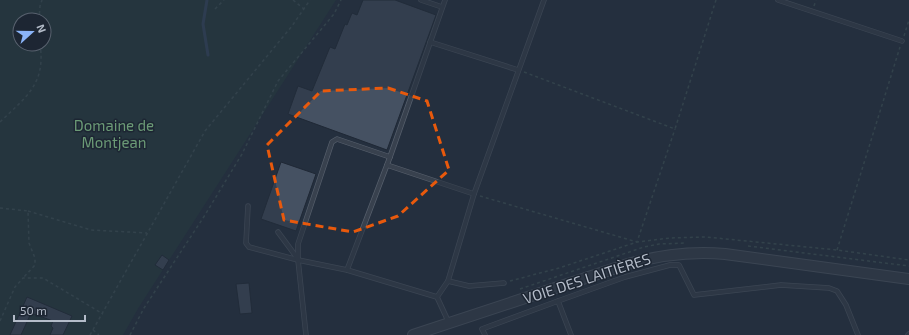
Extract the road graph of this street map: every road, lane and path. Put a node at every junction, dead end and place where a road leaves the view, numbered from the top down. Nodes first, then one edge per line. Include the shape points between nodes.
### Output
1 (42, 0) edge
2 (224, 0) edge
3 (293, 0) edge
4 (310, 0) edge
5 (341, 0) edge
6 (422, 0) edge
7 (445, 0) edge
8 (544, 0) edge
9 (716, 0) edge
10 (778, 0) edge
11 (442, 8) junction
12 (215, 9) dead end
13 (304, 9) junction
14 (40, 12) edge
15 (909, 20) edge
16 (902, 41) junction
17 (430, 42) junction
18 (41, 52) edge
19 (518, 70) junction
20 (0, 122) edge
21 (675, 129) junction
22 (390, 157) junction
23 (387, 165) junction
24 (474, 194) junction
25 (248, 206) dead end
26 (0, 208) edge
27 (28, 211) junction
28 (278, 232) dead end
29 (147, 233) junction
30 (837, 250) dead end
31 (298, 260) junction
32 (348, 270) junction
33 (23, 278) junction
34 (909, 279) edge
35 (448, 281) junction
36 (504, 283) dead end
37 (437, 297) junction
38 (558, 301) junction
39 (103, 314) junction
40 (0, 321) edge
41 (450, 323) junction
42 (93, 330) junction
43 (90, 335) edge
44 (99, 335) edge
45 (130, 335) edge
46 (306, 335) edge
47 (413, 335) edge
48 (485, 335) edge
49 (571, 335) edge
50 (858, 335) edge

1 - 14 path
2 - 12 path
3 - 13 path
4 - 13 path
5 - 45 path via 334,14 278,81 242,154 144,308
6 - 11 lane
7 - 11 lane
8 - 19 lane
9 - 21 path
10 - 16 lane
11 - 17 lane
13 - 29 path via 205,131
15 - 16 path
16 - 30 path
17 - 19 lane
17 - 22 lane
18 - 20 path via 40,74 29,94
19 - 21 path
19 - 24 lane
21 - 24 path via 637,242
22 - 23 lane
22 - 31 lane via 337,139 332,142 298,244
23 - 24 lane
23 - 32 lane
24 - 35 lane
25 - 31 lane via 246,243 249,247
26 - 27 path
27 - 29 path via 91,230
27 - 33 path via 29,243 35,265
28 - 31 lane
29 - 39 path
31 - 32 lane
31 - 46 lane
32 - 37 lane
33 - 39 path via 43,278
33 - 40 path via 15,287
34 - 41 street, VOIE DES LAITIÈRES via 725,254 677,254 628,264
35 - 36 lane via 469,286
35 - 37 lane
37 - 41 lane
38 - 48 lane via 482,329
38 - 49 lane
38 - 50 lane via 625,277 679,265 694,295 781,285 829,288 837,291
39 - 42 path
41 - 47 street, VOIE DES LAITIÈRES
42 - 43 path
42 - 44 path

